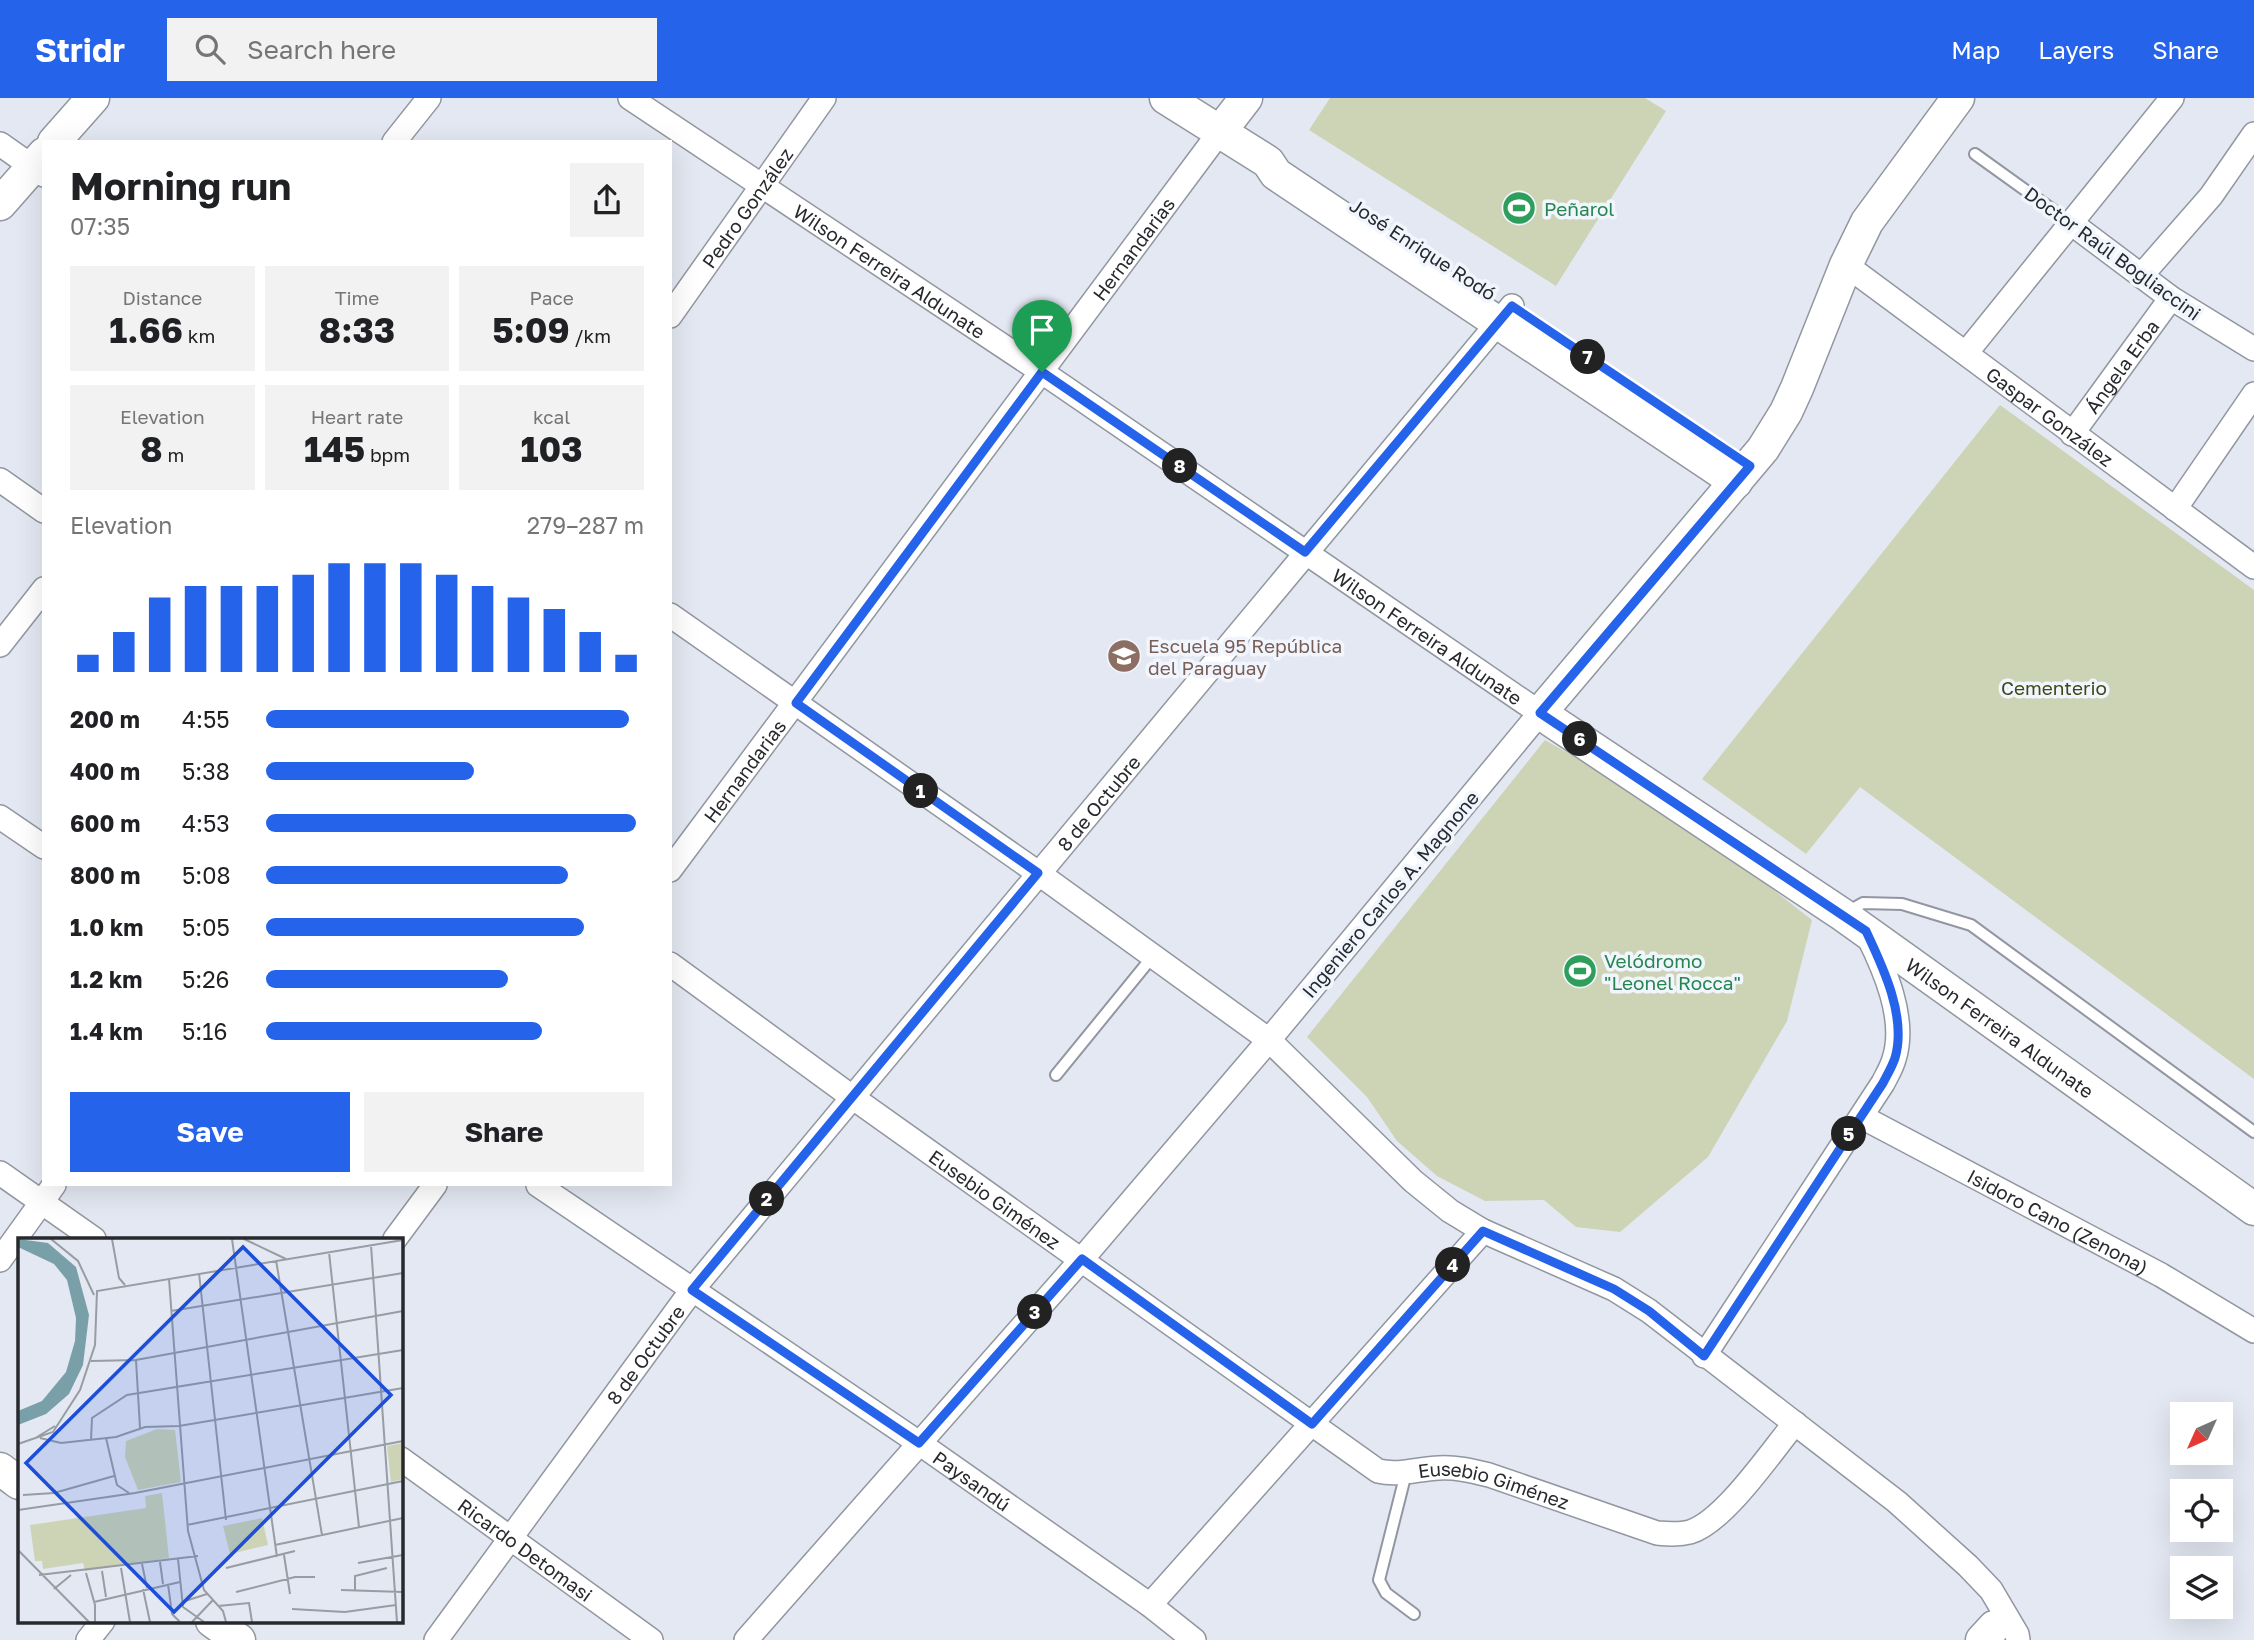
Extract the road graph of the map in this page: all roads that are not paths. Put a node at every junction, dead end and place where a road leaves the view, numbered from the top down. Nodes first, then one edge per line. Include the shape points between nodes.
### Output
1 (93, 98) edge
2 (429, 98) edge
3 (629, 98) edge
4 (824, 98) edge
5 (1166, 98) edge
6 (1246, 98) edge
7 (1958, 98) edge
8 (2164, 101) edge
9 (1219, 133) junction
10 (2254, 134) edge
11 (56, 140) edge
12 (396, 140) edge
13 (0, 145) edge
14 (1975, 154) dead end
15 (40, 165) edge
16 (761, 187) junction
17 (0, 204) edge
18 (2071, 223) junction
19 (1846, 265) junction
20 (2141, 276) junction
21 (2171, 298) junction
22 (672, 313) edge
23 (1504, 314) junction
24 (2254, 349) edge
25 (1966, 353) junction
26 (1042, 372) junction
27 (2254, 394) edge
28 (2072, 434) junction
29 (1743, 474) junction
30 (0, 480) edge
31 (2175, 509) junction
32 (42, 510) edge
33 (1305, 552) junction
34 (2254, 567) edge
35 (42, 592) edge
36 (672, 616) edge
37 (0, 645) edge
38 (796, 703) junction
39 (1540, 713) junction
40 (0, 817) edge
41 (42, 846) edge
42 (672, 867) edge
43 (1038, 873) junction
44 (1854, 923) junction
45 (1153, 956) junction
46 (672, 965) edge
47 (1269, 1040) junction
48 (1056, 1075) dead end
49 (852, 1097) junction
50 (1862, 1117) junction
51 (2254, 1132) edge
52 (0, 1173) edge
53 (434, 1186) edge
54 (539, 1186) edge
55 (48, 1194) edge
56 (2254, 1209) edge
57 (1483, 1231) junction
58 (93, 1238) edge
59 (396, 1238) edge
60 (1082, 1259) junction
61 (0, 1260) edge
62 (692, 1290) junction
63 (2254, 1331) edge
64 (1704, 1356) junction
65 (1795, 1423) junction
66 (1312, 1424) junction
67 (919, 1443) junction
68 (402, 1460) edge
69 (0, 1469) edge
70 (1406, 1473) junction
71 (18, 1482) edge
72 (510, 1539) junction
73 (1150, 1605) junction
74 (1414, 1614) dead end
75 (102, 1622) edge
76 (213, 1622) edge
77 (1997, 1637) edge
78 (89, 1640) edge
79 (239, 1640) edge
80 (436, 1640) edge
81 (651, 1640) edge
82 (746, 1640) edge
83 (1194, 1640) edge

1 - 11 street
2 - 12 street
3 - 16 street, Wilson Ferreira Aldunate
4 - 16 street, Pedro González
5 - 9 street, José Enrique Rodó
6 - 9 street, Hernandarias
7 - 19 street, Ingeniero Carlos A. Magnone via 1867,222
8 - 18 street
9 - 23 street, José Enrique Rodó via 1268,162 1286,159
9 - 26 street, Hernandarias
10 - 20 street via 2211,196
13 - 15 street
14 - 18 lane, Doctor Raúl Bogliaccini
15 - 17 street
16 - 22 street, Pedro González
16 - 26 street, Wilson Ferreira Aldunate
18 - 20 street, Doctor Raúl Bogliaccini
18 - 25 street
19 - 25 street, Gaspar González
19 - 29 street, Ingeniero Carlos A. Magnone via 1786,412
20 - 21 street, Doctor Raúl Bogliaccini
21 - 24 street, Doctor Raúl Bogliaccini
21 - 28 street, Ángela Erba
23 - 29 street, José Enrique Rodó
23 - 33 street, 8 de Octubre
25 - 28 street, Gaspar González
26 - 33 street, Wilson Ferreira Aldunate
26 - 38 street, Hernandarias
27 - 31 street
28 - 31 street, Gaspar González
29 - 39 street, Ingeniero Carlos A. Magnone
30 - 32 street
31 - 34 street, Gaspar González
33 - 39 street, Wilson Ferreira Aldunate
33 - 43 street, 8 de Octubre
35 - 37 street
36 - 38 street
38 - 42 street, Hernandarias
38 - 43 street
39 - 44 street, Wilson Ferreira Aldunate
39 - 47 street, Ingeniero Carlos A. Magnone
40 - 41 street
43 - 45 street
43 - 49 street, 8 de Octubre
44 - 50 street via 1887,974 1897,1035 1895,1058
44 - 51 lane via 1863,902 1902,904 1971,925
44 - 56 street, Wilson Ferreira Aldunate
45 - 47 street
45 - 48 lane
46 - 49 street, Eusebio Giménez
47 - 57 street via 1427,1195
47 - 60 street, Ingeniero Carlos A. Magnone
49 - 60 street, Eusebio Giménez
49 - 62 street, 8 de Octubre
50 - 63 street, Isidoro Cano (Zenona) via 2161,1275
50 - 64 street
52 - 55 street
53 - 59 street
54 - 62 street, Paysandú
55 - 58 street
55 - 61 street
57 - 64 street via 1614,1289
57 - 66 street
60 - 66 street, Eusebio Giménez
60 - 67 street, Ingeniero Carlos A. Magnone
62 - 67 street, Paysandú
62 - 72 street, 8 de Octubre
64 - 65 street
65 - 70 street, Eusebio Giménez via 1718,1516 1690,1532 1657,1533 1489,1475 1442,1468
65 - 77 street via 1897,1502 1991,1590
66 - 70 street, Eusebio Giménez via 1378,1471
66 - 73 street
67 - 73 street, Paysandú
67 - 82 street, Ingeniero Carlos A. Magnone
68 - 72 street, Ricardo Detomasi
69 - 71 street
70 - 74 lane via 1380,1580 1386,1593
72 - 80 street, 8 de Octubre
72 - 81 street, Ricardo Detomasi
73 - 83 street, Paysandú
75 - 78 street
76 - 79 street

